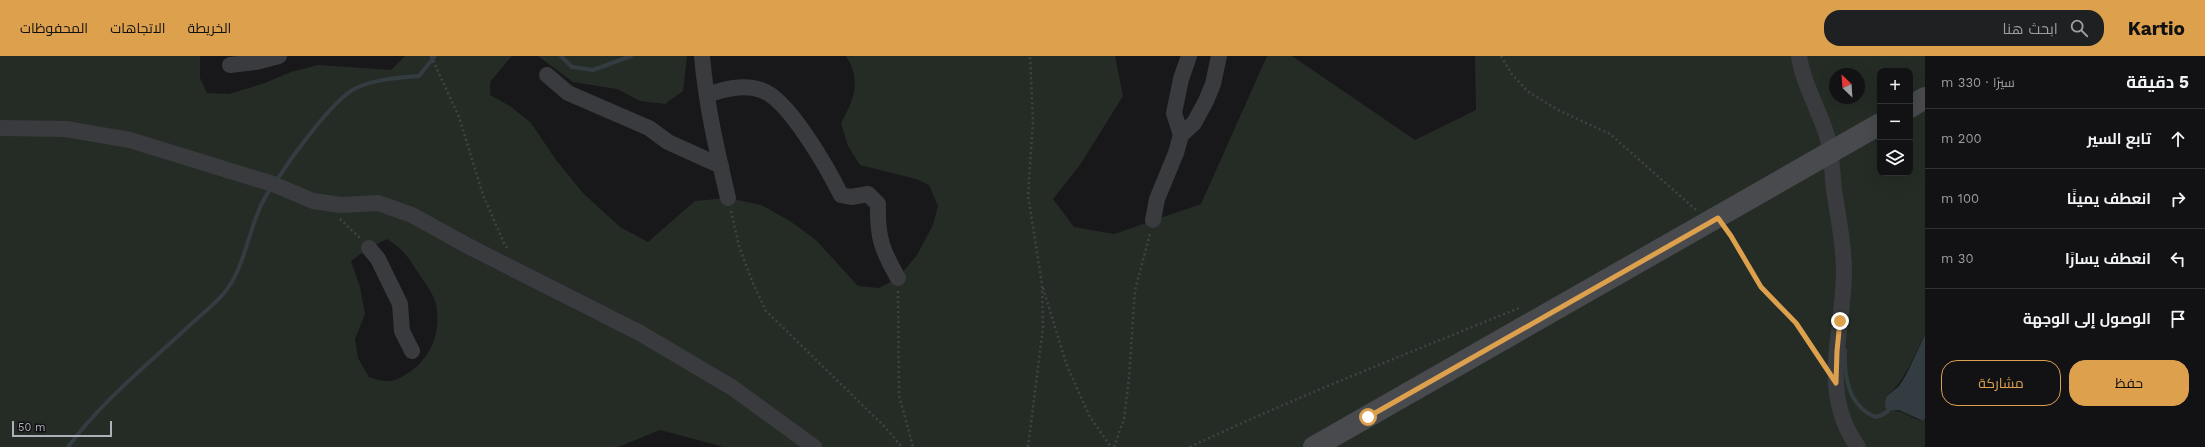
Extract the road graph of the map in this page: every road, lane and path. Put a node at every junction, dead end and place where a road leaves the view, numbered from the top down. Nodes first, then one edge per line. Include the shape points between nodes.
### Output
1 (279, 56) edge
2 (431, 56) edge
3 (702, 56) edge
4 (1030, 56) edge
5 (1189, 56) edge
6 (1219, 56) edge
7 (1501, 56) edge
8 (1799, 56) edge
9 (230, 66) dead end
10 (547, 75) dead end
11 (707, 95) junction
12 (1925, 98) edge
13 (1913, 105) edge
14 (1877, 126) edge
15 (0, 128) edge
16 (1181, 134) junction
17 (1831, 153) junction
18 (721, 166) junction
19 (728, 198) joint
20 (1696, 210) junction
21 (1710, 212) junction
22 (1690, 214) dead end
23 (335, 215) dead end
24 (1153, 220) joint
25 (369, 248) joint
26 (512, 254) dead end
27 (898, 278) joint
28 (1042, 284) junction
29 (1525, 306) dead end
30 (412, 351) dead end
31 (1836, 383) junction
32 (814, 447) edge
33 (902, 447) edge
34 (913, 447) edge
35 (1028, 447) edge
36 (1111, 447) edge
37 (1114, 447) edge
38 (1190, 447) edge
39 (1314, 447) edge
40 (1858, 447) edge

1 - 9 street
2 - 26 path via 459,117 483,195 504,243
3 - 11 street
4 - 28 path via 1033,122 1028,194
5 - 16 street via 1174,113
6 - 16 street via 1213,84 1206,101 1194,123
7 - 20 path via 1527,91 1558,110 1610,134
8 - 17 street
10 - 18 street via 568,93 649,128 668,142
11 - 18 street
11 - 27 street via 726,89 749,87 775,97 809,139 841,195 851,197 868,194 878,204 877,226 882,250
12 - 13 main road
14 - 17 main road
15 - 32 street via 66,129 130,140 273,184 313,201 341,205 378,203 412,215 653,341 734,388
16 - 24 street via 1157,199
17 - 21 main road
17 - 31 street via 1844,270
18 - 19 street
19 - 33 path via 739,246 766,311 884,426
20 - 21 path
20 - 22 path
21 - 31 path via 1731,236 1761,287 1796,323
21 - 39 main road
23 - 25 path
24 - 37 path via 1135,290 1125,412
25 - 30 street via 378,259 400,304 402,330
27 - 34 path via 899,395
28 - 35 path via 1043,328
28 - 36 path via 1067,366 1090,417
29 - 38 path via 1348,376
31 - 40 street via 1840,415

